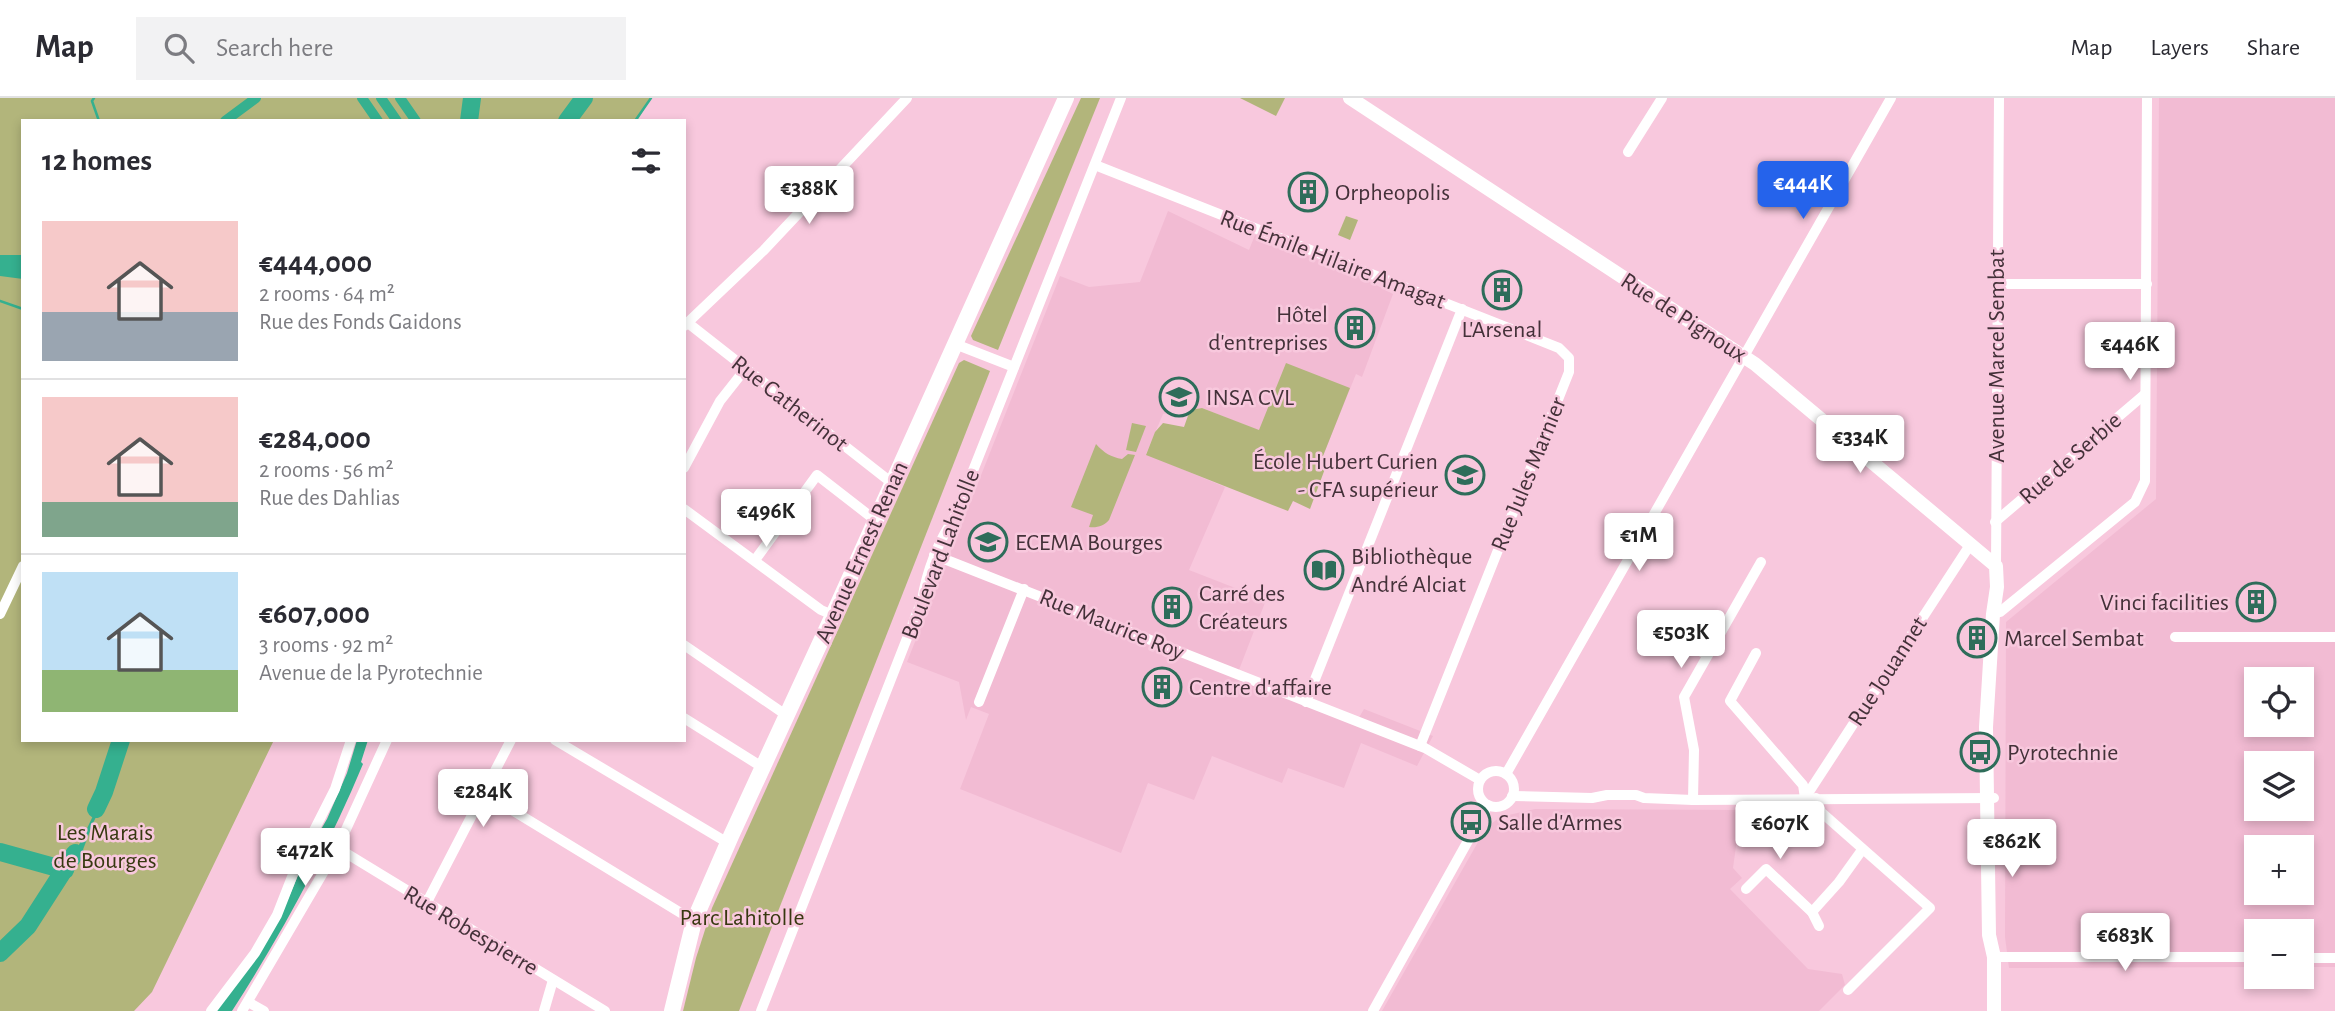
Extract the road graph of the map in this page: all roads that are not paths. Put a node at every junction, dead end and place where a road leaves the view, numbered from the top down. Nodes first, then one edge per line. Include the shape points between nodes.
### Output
1 (907, 98) edge
2 (1066, 98) edge
3 (1121, 98) edge
4 (1350, 98) edge
5 (1662, 98) edge
6 (1999, 98) edge
7 (2147, 98) edge
8 (1889, 99) edge
9 (1628, 152) dead end
10 (1095, 165) junction
11 (1996, 284) junction
12 (2147, 284) junction
13 (1462, 309) junction
14 (686, 325) edge
15 (955, 344) junction
16 (1744, 357) junction
17 (1569, 358) joint
18 (1014, 367) junction
19 (746, 368) junction
20 (2145, 394) junction
21 (686, 464) edge
22 (892, 482) junction
23 (769, 505) dead end
24 (686, 510) edge
25 (786, 517) junction
26 (876, 520) junction
27 (1996, 522) junction
28 (1970, 545) junction
29 (934, 555) junction
30 (755, 560) junction
31 (1761, 562) dead end
32 (1996, 566) junction
33 (21, 570) edge
34 (1024, 589) junction
35 (1996, 613) junction
36 (0, 614) edge
37 (833, 615) junction
38 (1675, 637) dead end
39 (2175, 637) dead end
40 (2335, 637) edge
41 (1717, 638) junction
42 (686, 646) edge
43 (1690, 646) junction
44 (1756, 653) dead end
45 (1707, 655) junction
46 (979, 702) dead end
47 (1306, 702) junction
48 (786, 715) junction
49 (686, 719) edge
50 (350, 742) edge
51 (386, 742) edge
52 (510, 742) edge
53 (558, 742) edge
54 (1420, 746) junction
55 (762, 767) junction
56 (1506, 774) junction
57 (1480, 780) junction
58 (484, 793) junction
59 (1512, 796) junction
60 (1810, 798) junction
61 (1991, 798) junction
62 (1693, 800) junction
63 (1488, 805) junction
64 (315, 834) junction
65 (728, 843) junction
66 (333, 846) junction
67 (1862, 850) junction
68 (1746, 889) dead end
69 (427, 902) junction
70 (1812, 912) junction
71 (694, 921) junction
72 (1819, 926) dead end
73 (256, 953) junction
74 (1994, 957) junction
75 (2244, 957) edge
76 (2314, 958) edge
77 (2335, 958) edge
78 (270, 962) junction
79 (553, 980) junction
80 (1848, 990) dead end
81 (245, 1007) edge
82 (211, 1011) edge
83 (264, 1011) edge
84 (544, 1011) edge
85 (605, 1011) edge
86 (672, 1011) edge
87 (761, 1011) edge
88 (1373, 1011) edge
89 (1994, 1011) edge

1 - 14 street via 799,215
2 - 15 main road, Avenue Ernest Renan
3 - 10 street, Boulevard Lahitolle
4 - 16 main road, Rue de Pignoux
5 - 9 street
6 - 11 street, Avenue Marcel Sembat
7 - 12 street
8 - 16 street
10 - 13 street, Rue Émile Hilaire Amagat
10 - 18 street, Boulevard Lahitolle
11 - 12 street
11 - 27 street, Avenue Marcel Sembat
12 - 20 street
13 - 17 street, Rue Émile Hilaire Amagat via 1559,348
13 - 47 street
14 - 19 street, Rue Catherinot
15 - 18 street
15 - 22 main road, Avenue Ernest Renan
16 - 28 main road, Rue de Pignoux
16 - 56 street
17 - 54 street, Rue Jules Marnier via 1569,372
18 - 29 street, Boulevard Lahitolle via 955,516
19 - 21 street via 720,401
19 - 22 street, Rue Catherinot
20 - 27 street, Rue de Serbie
20 - 35 street via 2145,481 2136,502
22 - 26 main road, Avenue Ernest Renan
23 - 25 street
24 - 30 street
25 - 26 street via 817,475
25 - 30 street
26 - 37 main road, Avenue Ernest Renan
27 - 32 street, Avenue Marcel Sembat
28 - 32 main road, Rue de Pignoux
28 - 60 street, Rue Jouannet
29 - 34 street, Rue Maurice Roy
29 - 87 street, Boulevard Lahitolle via 922,600
30 - 37 street
31 - 41 street
32 - 35 main road, Avenue Marcel Sembat
33 - 36 street
34 - 46 street
34 - 47 street, Rue Maurice Roy
35 - 61 main road, Avenue Marcel Sembat via 1986,727
37 - 48 main road, Avenue Ernest Renan
38 - 43 street
39 - 40 street
41 - 43 street via 1705,632 1697,634
41 - 45 street
42 - 48 street
43 - 45 street
44 - 60 street via 1730,701
45 - 62 street via 1684,697 1694,750
47 - 54 street, Rue Maurice Roy
48 - 55 main road, Avenue Ernest Renan
49 - 55 street
50 - 64 street
51 - 66 street
52 - 58 street
53 - 65 street
54 - 57 street, Rue Maurice Roy
55 - 65 main road, Avenue Ernest Renan
56 - 57 street via 1497,770
56 - 59 street via 1514,788
57 - 63 street via 1479,794
58 - 69 street
58 - 71 street
59 - 62 street via 1636,795
59 - 63 street via 1502,805
60 - 61 street
60 - 62 street
60 - 67 street
61 - 74 main road, Avenue Marcel Sembat via 1989,935
63 - 88 street
64 - 66 street, Rue Robespierre
64 - 73 street
65 - 71 main road, Avenue Ernest Renan
66 - 69 street, Rue Robespierre
66 - 78 street
67 - 70 street
67 - 80 street via 1930,908
68 - 70 street via 1766,869
69 - 79 street, Rue Robespierre
70 - 72 street
71 - 86 main road, Avenue Ernest Renan
73 - 78 street
73 - 82 street
74 - 75 street
74 - 89 main road, Avenue Marcel Sembat
76 - 77 street
78 - 81 street
79 - 84 street
79 - 85 street, Rue Robespierre
81 - 83 street

